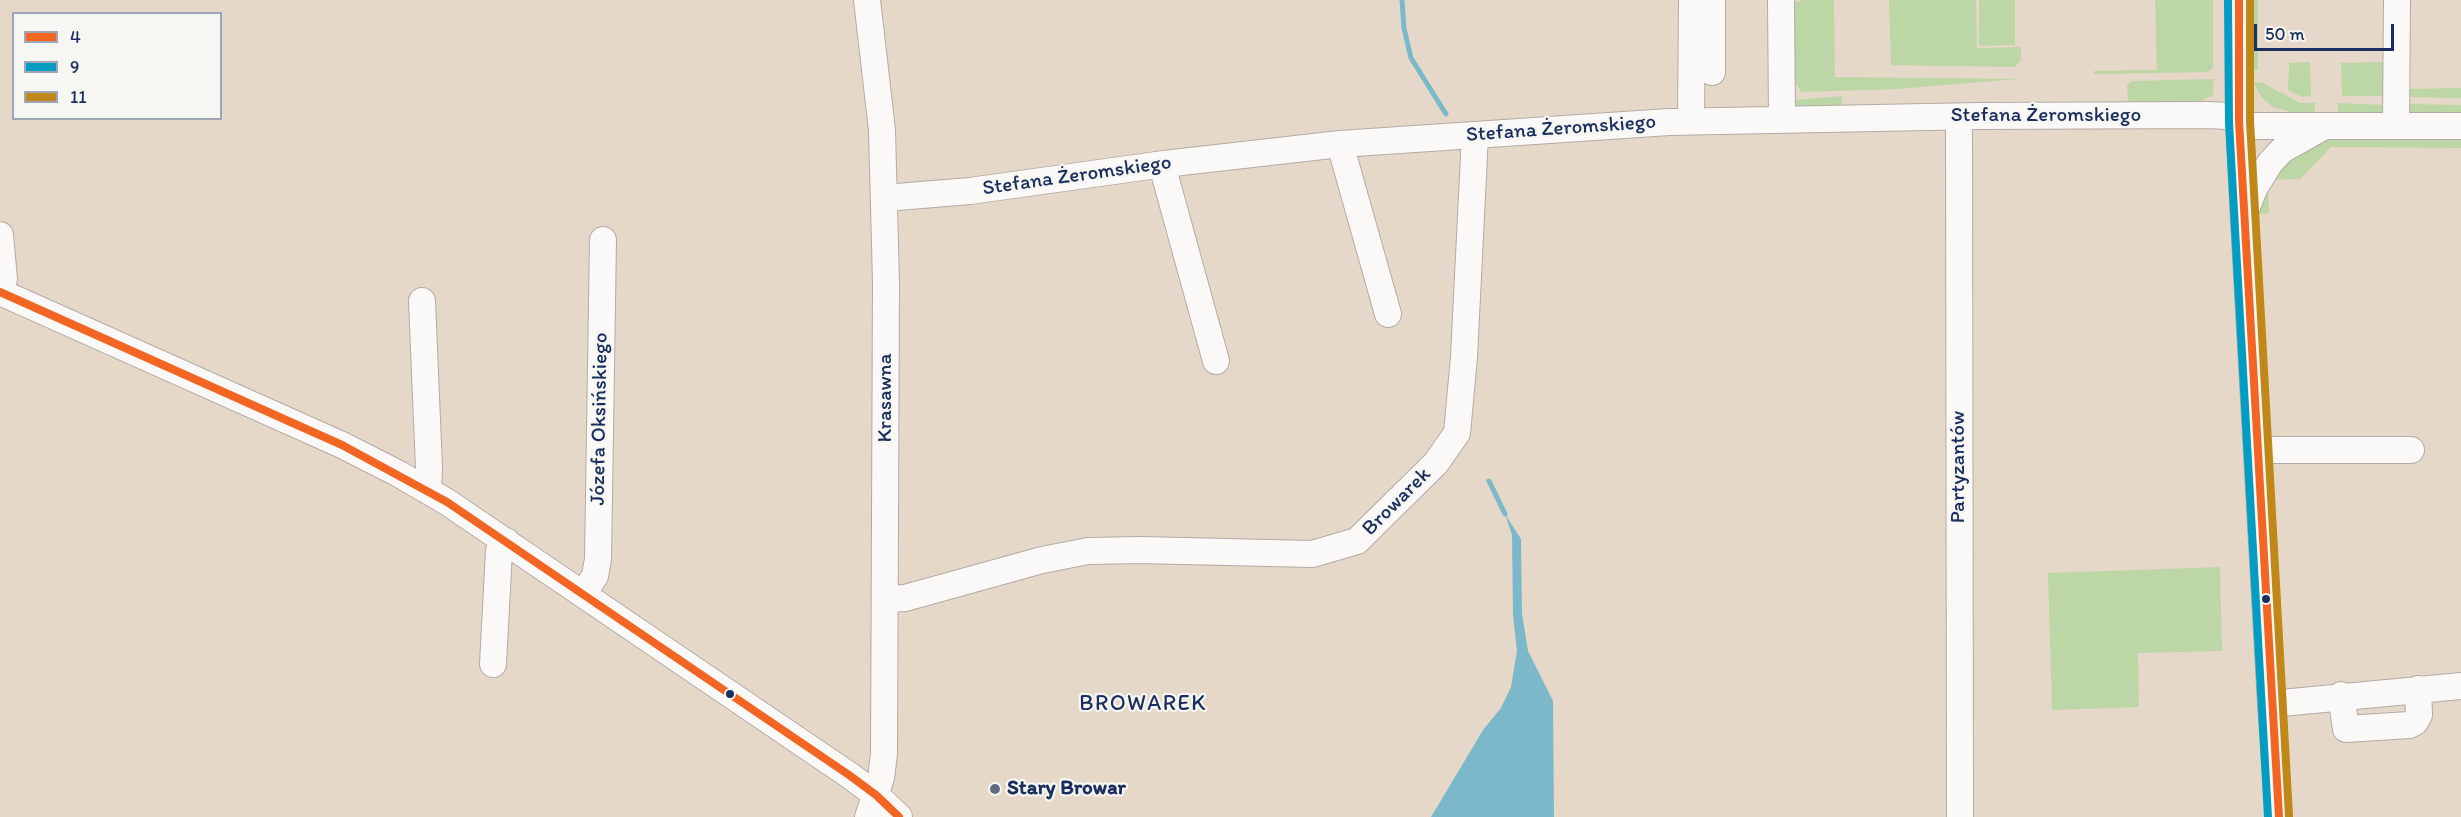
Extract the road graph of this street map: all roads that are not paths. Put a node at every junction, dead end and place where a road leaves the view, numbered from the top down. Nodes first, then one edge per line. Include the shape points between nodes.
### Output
1 (867, 0) edge
2 (1692, 0) edge
3 (1712, 0) edge
4 (1781, 0) edge
5 (2239, 0) edge
6 (2397, 0) edge
7 (1712, 72) dead end
8 (1959, 117) junction
9 (1782, 119) junction
10 (1691, 121) junction
11 (2239, 121) junction
12 (2324, 126) junction
13 (2396, 126) junction
14 (2461, 126) edge
15 (1475, 135) junction
16 (1340, 144) junction
17 (1164, 164) junction
18 (885, 198) junction
19 (2243, 215) junction
20 (0, 235) edge
21 (603, 240) dead end
22 (0, 290) edge
23 (422, 301) dead end
24 (1388, 314) dead end
25 (1216, 361) dead end
26 (2257, 450) junction
27 (2411, 450) dead end
28 (428, 491) junction
29 (506, 542) junction
30 (583, 594) junction
31 (886, 599) junction
32 (493, 664) dead end
33 (2461, 686) edge
34 (2418, 689) junction
35 (2341, 695) junction
36 (2271, 704) junction
37 (872, 806) edge
38 (899, 817) edge
39 (1960, 817) edge
40 (2279, 817) edge

1 - 18 street, Krasawna via 882,130
2 - 10 street
3 - 7 street
4 - 9 street
5 - 11 street
6 - 13 street
8 - 9 street, Stefana Żeromskiego
8 - 11 street, Stefana Żeromskiego via 2227,116
8 - 39 street, Partyzantów
9 - 10 street, Stefana Żeromskiego
10 - 15 street, Stefana Żeromskiego
11 - 12 street, Stefana Żeromskiego via 2250,126
11 - 19 street
12 - 13 street, Stefana Żeromskiego
12 - 19 street via 2282,150 2270,163
13 - 14 street, Stefana Żeromskiego
15 - 16 street, Stefana Żeromskiego
15 - 31 street, Browarek via 1457,433 1436,463 1357,541 1312,554 1088,551 905,598
16 - 17 street, Stefana Żeromskiego
16 - 24 street
17 - 18 street, Stefana Żeromskiego via 970,191
17 - 25 street
18 - 31 street, Krasawna
19 - 26 street
20 - 22 street via 4,279
21 - 30 street, Józefa Oksińskiego via 598,559 595,576
22 - 28 street via 342,445
23 - 28 street
26 - 27 street
26 - 36 street
28 - 29 street
29 - 30 street
29 - 32 street via 498,551
30 - 37 street
31 - 37 street, Krasawna via 884,754
33 - 34 street
34 - 35 street
34 - 35 street via 2419,715 2409,726 2346,729
35 - 36 street
36 - 40 street
37 - 38 street

